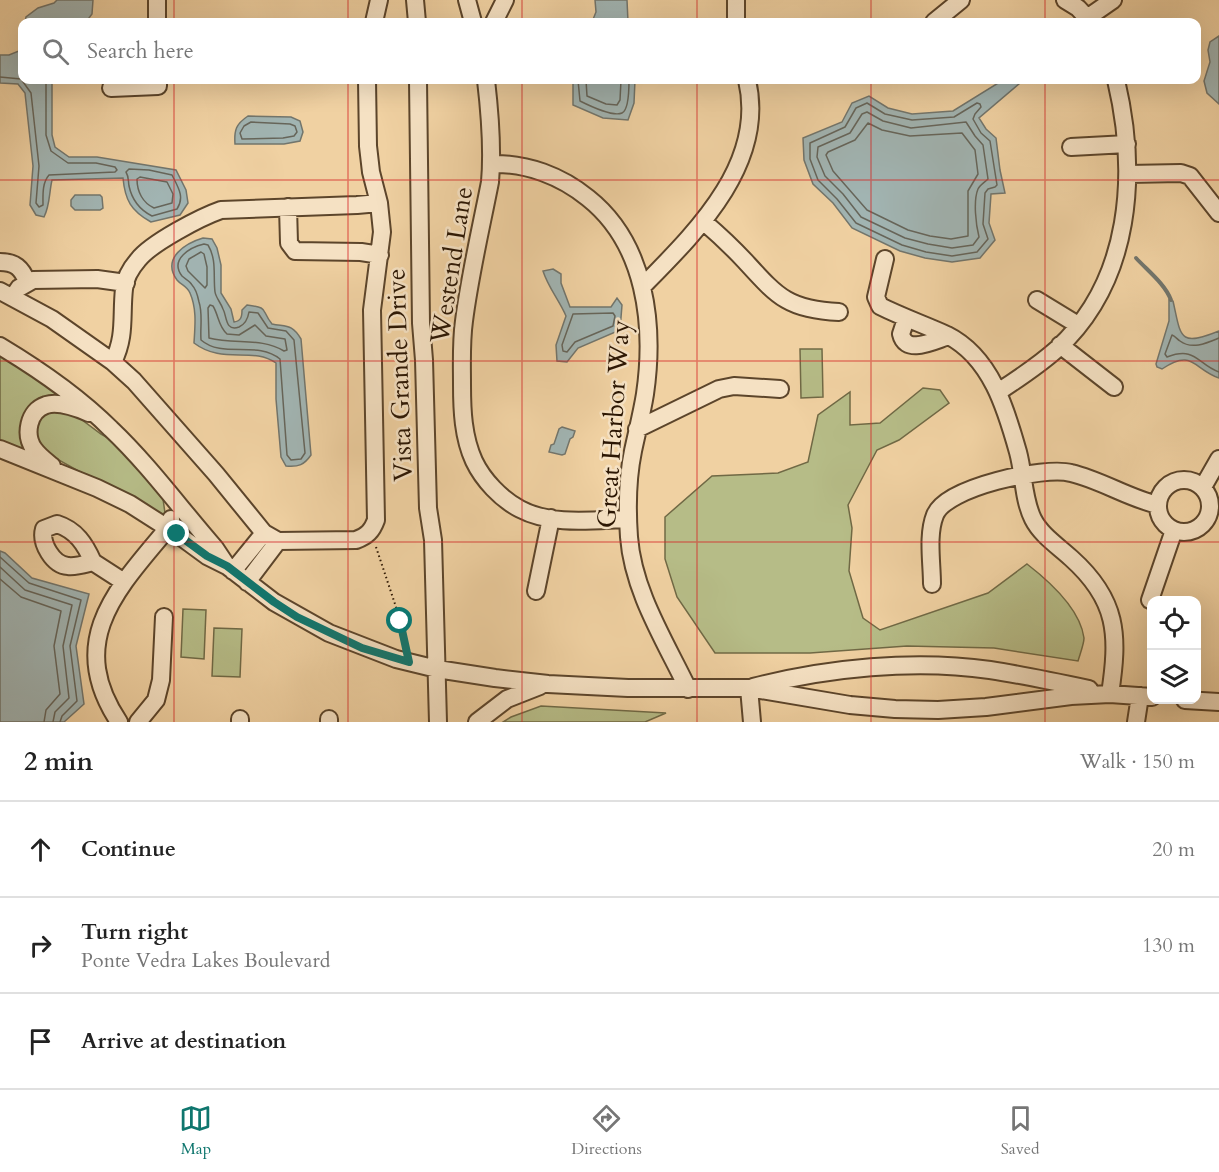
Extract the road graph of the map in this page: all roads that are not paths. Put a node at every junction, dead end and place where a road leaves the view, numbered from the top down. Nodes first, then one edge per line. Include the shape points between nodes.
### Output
1 (157, 0) edge
2 (379, 0) edge
3 (415, 0) edge
4 (467, 0) edge
5 (505, 0) edge
6 (736, 0) edge
7 (961, 0) edge
8 (1065, 0) edge
9 (1113, 0) edge
10 (157, 18) edge
11 (375, 18) edge
12 (417, 18) edge
13 (472, 18) edge
14 (496, 18) edge
15 (736, 18) edge
16 (939, 18) edge
17 (1087, 18) edge
18 (1091, 18) edge
19 (158, 84) edge
20 (367, 84) edge
21 (418, 84) edge
22 (486, 84) edge
23 (747, 84) edge
24 (1117, 84) edge
25 (111, 88) dead end
26 (1127, 144) junction
27 (1071, 147) dead end
28 (492, 164) junction
29 (1128, 174) junction
30 (379, 203) junction
31 (288, 207) junction
32 (1219, 213) edge
33 (704, 222) junction
34 (380, 255) junction
35 (885, 259) dead end
36 (0, 262) edge
37 (27, 282) junction
38 (126, 283) junction
39 (642, 287) junction
40 (7, 294) edge
41 (1037, 300) dead end
42 (839, 312) dead end
43 (906, 319) junction
44 (1078, 326) junction
45 (949, 336) junction
46 (1060, 345) junction
47 (0, 346) edge
48 (113, 362) junction
49 (1114, 387) dead end
50 (780, 389) dead end
51 (998, 392) junction
52 (95, 415) junction
53 (638, 429) junction
54 (0, 449) edge
55 (1219, 459) edge
56 (62, 474) junction
57 (1022, 474) junction
58 (1203, 487) junction
59 (169, 494) junction
60 (1158, 505) junction
61 (551, 518) junction
62 (628, 519) junction
63 (168, 528) junction
64 (1174, 530) junction
65 (271, 537) junction
66 (93, 562) dead end
67 (230, 569) junction
68 (124, 582) junction
69 (247, 582) junction
70 (932, 584) dead end
71 (536, 591) dead end
72 (1151, 596) edge
73 (164, 617) dead end
74 (437, 669) junction
75 (548, 684) junction
76 (688, 688) junction
77 (749, 688) junction
78 (1110, 694) junction
79 (1146, 696) edge
80 (1201, 700) edge
81 (1219, 702) edge
82 (119, 722) edge
83 (138, 722) edge
84 (438, 722) edge
85 (477, 722) edge
86 (752, 722) edge
87 (1136, 722) edge

1 - 10 street
2 - 11 street
3 - 12 street
4 - 13 street
5 - 14 street
6 - 15 street
7 - 16 street
8 - 17 street
9 - 18 street
19 - 25 street
20 - 30 street via 368,146
21 - 74 street, Vista Grande Drive via 421,323
22 - 28 street, Westend Lane
23 - 33 street, Great Harbor Way via 750,109 742,153 728,186
24 - 26 street
26 - 27 street
26 - 29 street
28 - 39 street via 524,166 545,173 563,180 595,203 620,233
28 - 61 street, Westend Lane via 464,322 465,433 473,460 493,488 520,509
29 - 32 street via 1190,176
29 - 44 street via 1118,250 1095,301
30 - 31 street
30 - 34 street
31 - 34 street via 289,243 295,251
31 - 38 street via 230,209 207,215 148,250 138,259
33 - 39 street, Great Harbor Way
33 - 42 street via 781,298 805,308
34 - 65 street via 372,310 376,520 370,531 356,540
35 - 43 street via 876,297 880,306
36 - 37 street via 16,265
37 - 38 street via 97,279
37 - 40 street
38 - 48 street via 122,339
39 - 53 street, Great Harbor Way via 649,331 645,395
40 - 48 street via 52,319
41 - 44 street
43 - 45 street
43 - 45 street via 902,338 911,346
44 - 46 street
45 - 51 street via 979,361
46 - 49 street
46 - 51 street
47 - 52 street via 63,387
48 - 65 street via 169,419
50 - 53 street via 719,389
51 - 57 street
52 - 56 street via 58,404 46,405 31,418 28,428 34,450
52 - 59 street
53 - 62 street, Great Harbor Way via 628,486
54 - 56 street
55 - 58 street
56 - 63 street via 130,504
57 - 60 street via 1070,472
57 - 70 street via 964,494 938,509 931,535
57 - 78 street via 1034,521 1087,572 1106,601 1115,642
58 - 60 street via 1193,481 1169,484
58 - 64 street via 1210,500 1210,515 1202,527 1188,532
59 - 63 street via 172,517
59 - 67 street
60 - 64 street via 1165,525
61 - 62 street, Westend Lane
61 - 71 street
62 - 76 street, Great Harbor Way via 629,541 644,597
63 - 67 street
63 - 68 street
64 - 72 street
65 - 67 street
65 - 69 street
66 - 68 street
67 - 69 street
68 - 82 street via 102,619 96,652 103,692
69 - 74 street via 297,617 329,633 362,648
73 - 83 street via 161,680 156,700
74 - 75 street
74 - 84 street, Vista Grande Drive
75 - 76 street
75 - 85 street via 507,699
76 - 77 street
77 - 78 street via 906,710 986,707
77 - 78 street via 787,679 905,665 988,670
77 - 86 street
78 - 79 street
79 - 87 street
80 - 81 street

